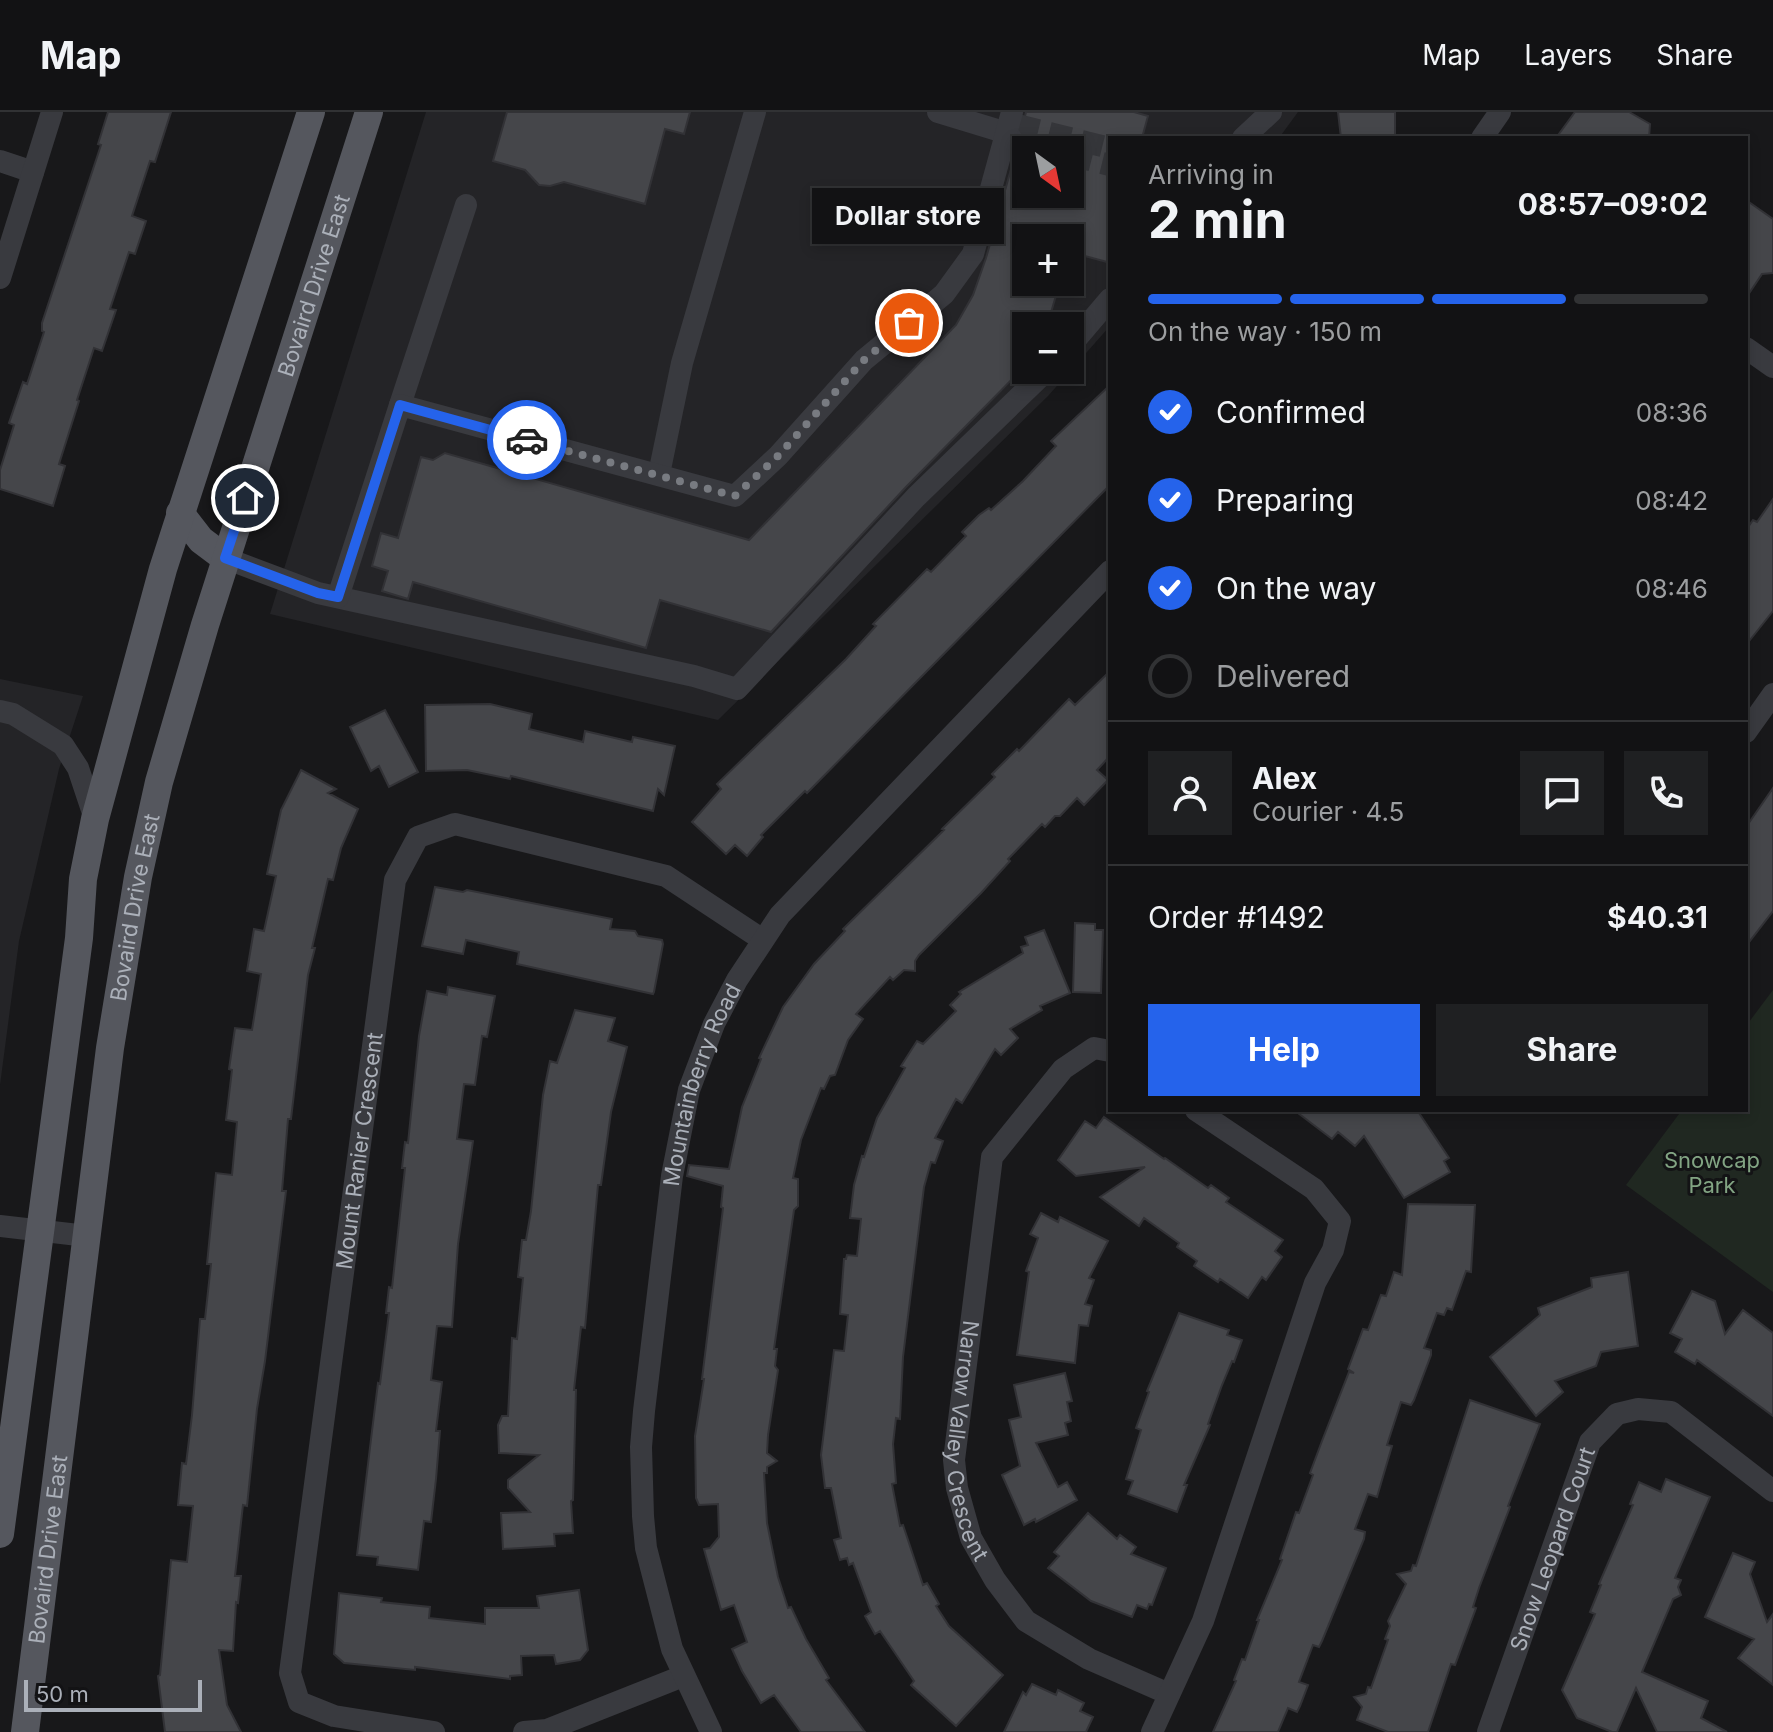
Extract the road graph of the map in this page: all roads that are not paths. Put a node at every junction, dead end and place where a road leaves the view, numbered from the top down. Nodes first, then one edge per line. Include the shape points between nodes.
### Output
1 (52, 112) edge
2 (311, 112) edge
3 (369, 112) edge
4 (755, 112) edge
5 (938, 112) edge
6 (1271, 112) edge
7 (1500, 112) edge
8 (1012, 128) edge
9 (1245, 136) edge
10 (1483, 136) edge
11 (0, 161) edge
12 (33, 172) junction
13 (466, 205) dead end
14 (0, 278) edge
15 (1108, 301) edge
16 (1084, 330) edge
17 (1748, 349) edge
18 (1773, 367) edge
19 (1033, 384) edge
20 (400, 405) junction
21 (659, 474) junction
22 (180, 513) junction
23 (225, 558) junction
24 (1108, 573) edge
25 (338, 597) junction
26 (1773, 694) edge
27 (0, 711) edge
28 (1748, 729) edge
29 (95, 819) junction
30 (763, 940) junction
31 (1108, 1051) edge
32 (1199, 1112) edge
33 (0, 1226) edge
34 (40, 1231) junction
35 (87, 1236) junction
36 (1773, 1491) edge
37 (0, 1534) edge
38 (683, 1676) junction
39 (1169, 1694) junction
40 (1496, 1729) edge
41 (25, 1732) edge
42 (434, 1732) edge
43 (524, 1732) edge
44 (711, 1732) edge
45 (1152, 1732) edge

1 - 12 street
2 - 22 main road
3 - 23 main road, Bovaird Drive East
4 - 21 street via 682,363
5 - 8 street
6 - 9 street
7 - 10 street
8 - 21 street via 973,254 944,294 864,360 735,496
11 - 12 street
12 - 14 street
13 - 20 street
15 - 16 street
17 - 18 street
19 - 25 street via 916,497 737,689
20 - 21 street
20 - 25 street
22 - 23 main road via 201,540
22 - 29 main road
23 - 25 street
23 - 35 main road, Bovaird Drive East via 159,782 138,877
24 - 30 street, Mountainberry Road via 798,896
26 - 28 street
27 - 29 street via 63,745 78,768
29 - 34 main road
30 - 38 street, Mountainberry Road via 725,1000 689,1090 675,1154 644,1411 641,1480 646,1548
30 - 42 street, Mount Ranier Crescent via 666,876 455,824 418,837 395,880 290,1673 299,1702 334,1716
31 - 39 street, Narrow Valley Crescent via 1094,1048 1063,1069 992,1157 954,1460 971,1538 1026,1621 1089,1659
32 - 39 street via 1314,1189 1340,1221 1203,1621
33 - 34 street
34 - 35 street
34 - 37 main road
35 - 41 main road, Bovaird Drive East
36 - 40 street, Snow Leopard Court via 1671,1412 1638,1409 1617,1414 1590,1442
38 - 43 street via 547,1730
38 - 44 street, Mountainberry Road
39 - 45 street

